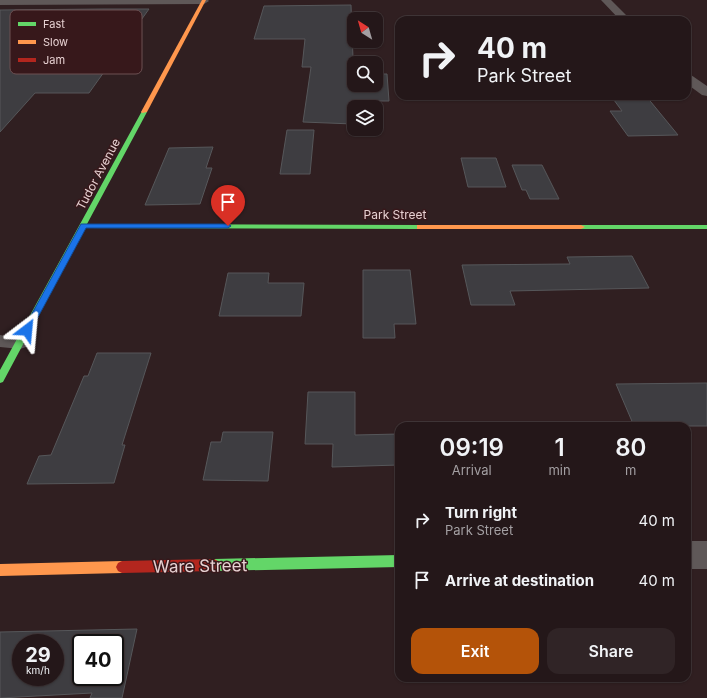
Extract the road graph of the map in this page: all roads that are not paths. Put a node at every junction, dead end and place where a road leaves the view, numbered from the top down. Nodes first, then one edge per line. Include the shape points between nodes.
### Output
1 (204, 0) edge
2 (606, 0) edge
3 (0, 2) edge
4 (622, 16) edge
5 (691, 81) edge
6 (707, 92) edge
7 (84, 226) junction
8 (707, 227) edge
9 (0, 341) edge
10 (20, 343) junction
11 (0, 379) edge
12 (707, 554) edge
13 (691, 555) edge
14 (395, 561) edge
15 (0, 570) edge

1 - 3 street
1 - 7 street, Tudor Avenue
2 - 4 street
5 - 6 street
7 - 8 street, Park Street
7 - 10 street, Tudor Avenue
9 - 10 lane
10 - 11 street, Tudor Avenue
12 - 13 street
14 - 15 street, Ware Street

